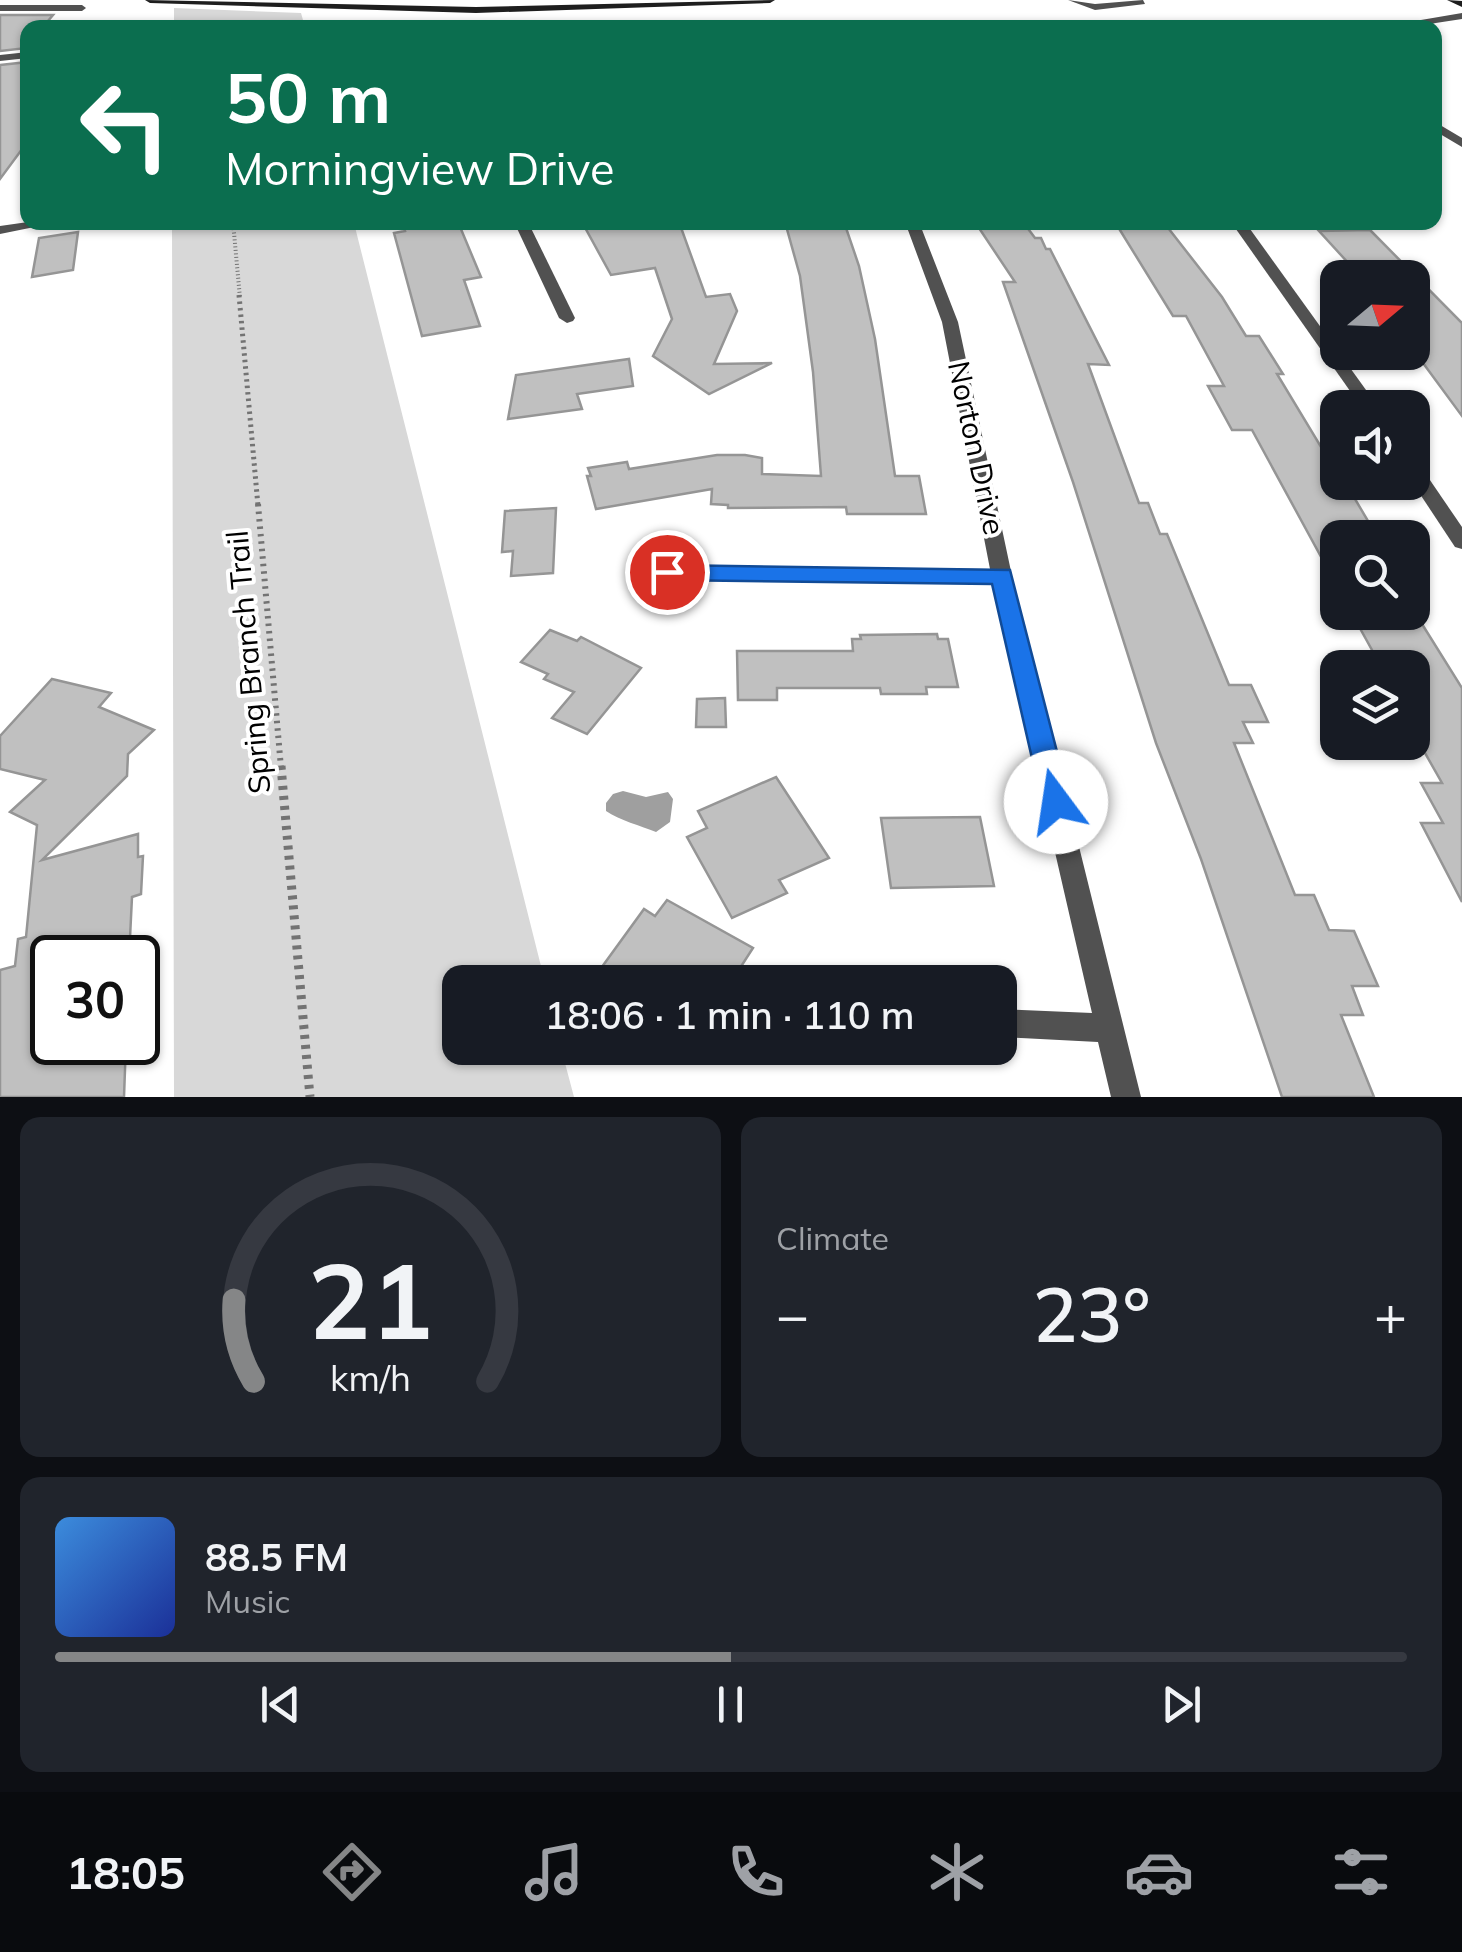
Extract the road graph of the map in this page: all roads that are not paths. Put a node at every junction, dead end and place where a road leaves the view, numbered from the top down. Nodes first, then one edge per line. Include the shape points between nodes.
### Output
1 (150, 0) edge
2 (770, 0) edge
3 (1072, 0) edge
4 (1139, 0) edge
5 (1452, 0) edge
6 (1462, 4) edge
7 (0, 8) edge
8 (82, 8) dead end
9 (1462, 16) edge
10 (1434, 20) edge
11 (525, 230) edge
12 (915, 230) edge
13 (1244, 230) edge
14 (566, 318) dead end
15 (1358, 390) edge
16 (1430, 495) edge
17 (1462, 542) edge
18 (667, 572) dead end
19 (1002, 576) junction
20 (1017, 1023) edge
21 (1111, 1028) junction
22 (1126, 1097) edge

1 - 2 main road via 476,10
3 - 4 lane via 1102,7
5 - 6 main road
7 - 8 lane
9 - 10 street
11 - 14 street
12 - 19 street, Norton Drive via 950,322
13 - 15 street
16 - 17 street
18 - 19 street
19 - 21 street, Norton Drive
20 - 21 street
21 - 22 street, Norton Drive

